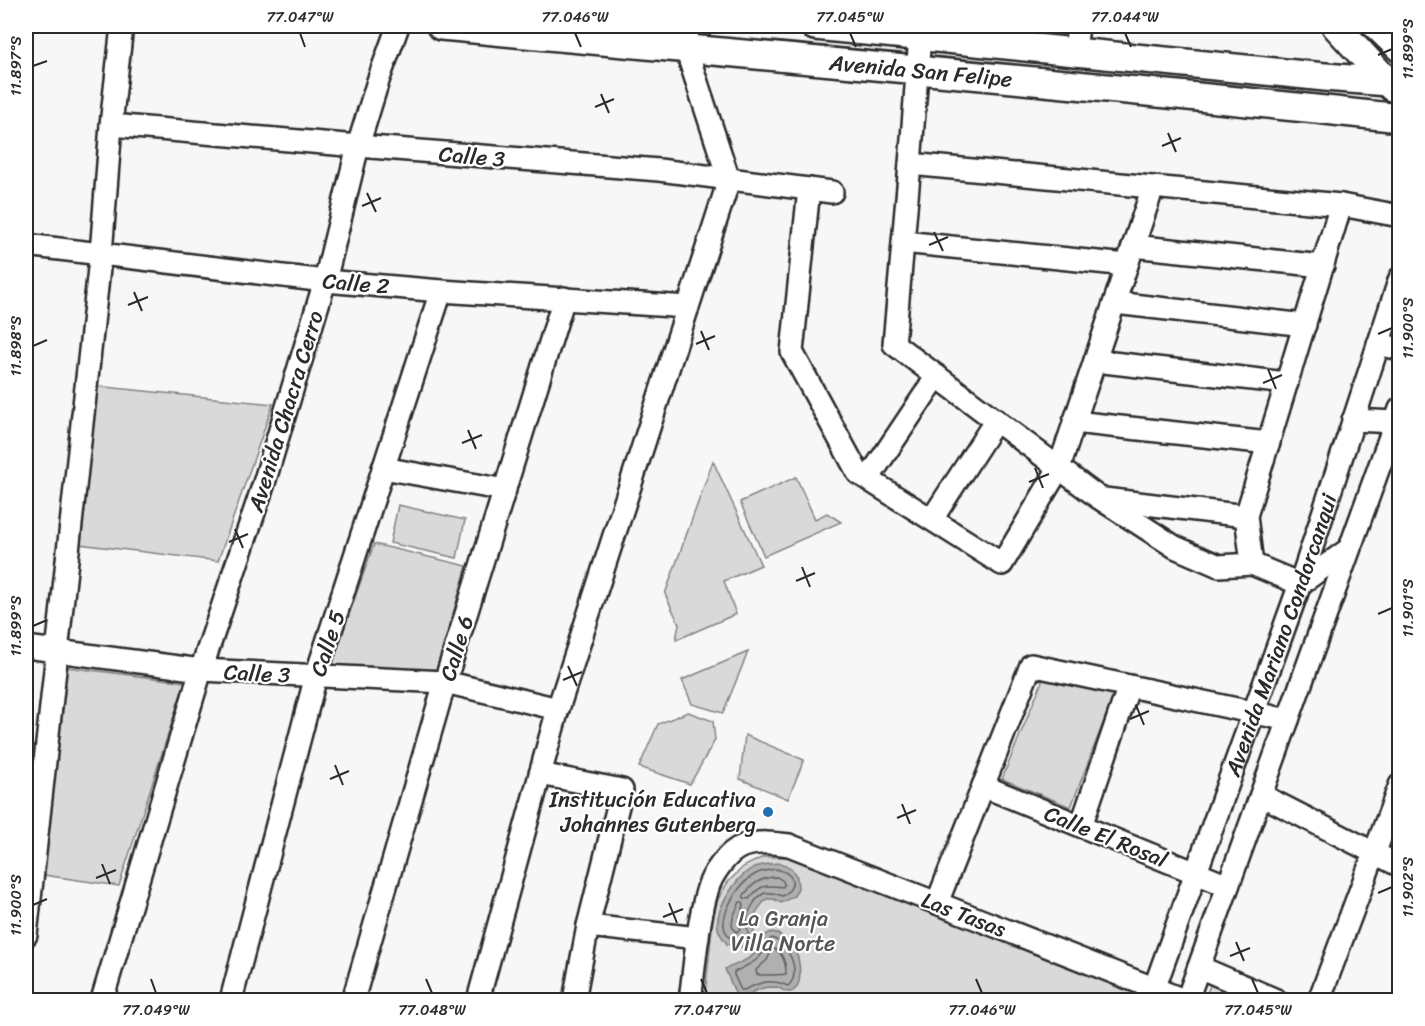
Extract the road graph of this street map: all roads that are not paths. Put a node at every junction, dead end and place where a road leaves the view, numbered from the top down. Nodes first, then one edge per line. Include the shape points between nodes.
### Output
1 (123, 26) edge
2 (398, 26) edge
3 (441, 26) edge
4 (815, 26) edge
5 (1336, 26) edge
6 (987, 34) edge
7 (920, 36) junction
8 (687, 37) edge
9 (1076, 38) edge
10 (916, 69) junction
11 (1395, 86) edge
12 (1400, 118) edge
13 (111, 125) junction
14 (358, 147) junction
15 (910, 164) junction
16 (729, 180) junction
17 (1154, 187) junction
18 (809, 189) junction
19 (832, 192) dead end
20 (1341, 205) junction
21 (1400, 216) edge
22 (903, 242) junction
23 (26, 245) edge
24 (100, 254) junction
25 (1130, 256) junction
26 (1323, 266) junction
27 (1400, 278) edge
28 (325, 281) junction
29 (441, 291) junction
30 (564, 298) junction
31 (1115, 303) junction
32 (688, 307) junction
33 (1395, 308) edge
34 (1305, 325) junction
35 (1378, 344) junction
36 (1400, 349) edge
37 (1095, 361) junction
38 (937, 376) junction
39 (1287, 383) junction
40 (1397, 416) edge
41 (996, 420) junction
42 (1353, 420) junction
43 (1074, 422) junction
44 (1269, 442) junction
45 (383, 468) junction
46 (1059, 468) junction
47 (868, 479) junction
48 (1334, 479) junction
49 (1373, 483) junction
50 (505, 490) junction
51 (1099, 498) junction
52 (1246, 516) junction
53 (932, 519) junction
54 (1349, 549) junction
55 (1252, 564) junction
56 (1300, 584) junction
57 (1292, 605) junction
58 (1325, 615) junction
59 (26, 647) edge
60 (56, 651) junction
61 (201, 670) junction
62 (316, 676) junction
63 (445, 682) junction
64 (1129, 686) junction
65 (558, 709) junction
66 (1254, 712) junction
67 (1288, 720) junction
68 (540, 774) junction
69 (1400, 785) edge
70 (983, 786) junction
71 (1261, 795) junction
72 (1081, 826) junction
73 (1375, 853) junction
74 (1400, 866) edge
75 (1196, 872) junction
76 (1228, 886) junction
77 (937, 903) junction
78 (588, 926) junction
79 (26, 935) edge
80 (698, 938) junction
81 (1199, 967) junction
82 (1154, 989) junction
83 (102, 1000) edge
84 (231, 1000) edge
85 (353, 1000) edge
86 (478, 1000) edge
87 (574, 1000) edge
88 (690, 1000) edge
89 (1186, 1000) edge
90 (1276, 1000) edge
91 (1319, 1000) edge

1 - 13 street
2 - 14 street, Avenida Chacra Cerro
3 - 8 main road, Avenida San Felipe
4 - 7 main road, Avenida San Felipe
5 - 11 main road
6 - 7 main road, Avenida San Felipe
6 - 9 main road, Avenida San Felipe
7 - 10 street
8 - 10 main road, Avenida San Felipe
8 - 16 street
9 - 11 main road, Avenida San Felipe
10 - 12 main road, Avenida San Felipe
10 - 15 street
13 - 14 street, Calle 3
13 - 24 street
14 - 16 street, Calle 3 via 659,170
14 - 28 street, Avenida Chacra Cerro
15 - 17 street
15 - 22 street
16 - 18 street, Calle 3
16 - 32 street
17 - 20 street
17 - 25 street
18 - 19 street, Calle 3
18 - 47 street via 792,352 858,473
20 - 21 street
20 - 26 street
22 - 25 street
22 - 38 street via 894,344
23 - 24 street, Calle 2
24 - 28 street, Calle 2
24 - 60 street
25 - 26 street
25 - 31 street
26 - 34 street
27 - 33 street, Avenida Mariano Condorcanqui
28 - 29 street, Calle 2
28 - 61 street, Avenida Chacra Cerro via 264,483
29 - 30 street, Calle 2
29 - 45 street, Calle 5
30 - 32 street, Calle 2
30 - 50 street, Calle 6
31 - 34 street
31 - 37 street
32 - 65 street
33 - 35 street, Avenida Mariano Condorcanqui
34 - 39 street
35 - 36 street
35 - 42 street, Avenida Mariano Condorcanqui
37 - 39 street
37 - 43 street
38 - 41 street
38 - 47 street
39 - 44 street
40 - 42 street
40 - 49 street, Avenida Mariano Condorcanqui
41 - 46 street
41 - 53 street
42 - 48 street, Avenida Mariano Condorcanqui
43 - 44 street
43 - 46 street
44 - 52 street
45 - 50 street
45 - 62 street, Calle 5
46 - 51 street
46 - 53 street via 1002,564
47 - 53 street
48 - 49 street
48 - 56 street, Avenida Mariano Condorcanqui
49 - 54 street, Avenida Mariano Condorcanqui
50 - 63 street, Calle 6
51 - 52 street
51 - 55 street via 1174,548 1219,566
52 - 55 street
54 - 56 street
54 - 58 street, Avenida Mariano Condorcanqui
55 - 56 street
56 - 57 street, Avenida Mariano Condorcanqui
57 - 58 street
57 - 66 street, Avenida Mariano Condorcanqui
58 - 67 street, Avenida Mariano Condorcanqui
59 - 60 street, Calle 3
60 - 61 street, Calle 3
60 - 79 street
61 - 62 street, Calle 3
61 - 83 street, Avenida Chacra Cerro
62 - 63 street, Calle 3
62 - 84 street, Calle 5
63 - 65 street, Calle 3
63 - 85 street, Calle 6
64 - 66 street
64 - 70 street via 1031,665
64 - 72 street
65 - 68 street
66 - 67 street
66 - 75 street, Avenida Mariano Condorcanqui
67 - 71 street, Avenida Mariano Condorcanqui
68 - 78 street via 622,790
68 - 86 street
69 - 73 street
70 - 72 street, Calle El Rosal
70 - 77 street
71 - 73 street
71 - 76 street, Avenida Mariano Condorcanqui
72 - 75 street, Calle El Rosal
73 - 74 street
73 - 91 street
75 - 76 street, Calle El Rosal
75 - 82 street, Avenida Mariano Condorcanqui
76 - 81 street, Avenida Mariano Condorcanqui
77 - 80 street, Las Tasas via 789,845 765,842 741,846 723,860 707,889
77 - 82 street, Las Tasas
78 - 80 street
78 - 87 street
80 - 88 street
81 - 89 street, Avenida Mariano Condorcanqui
81 - 90 street
82 - 89 street, Las Tasas

